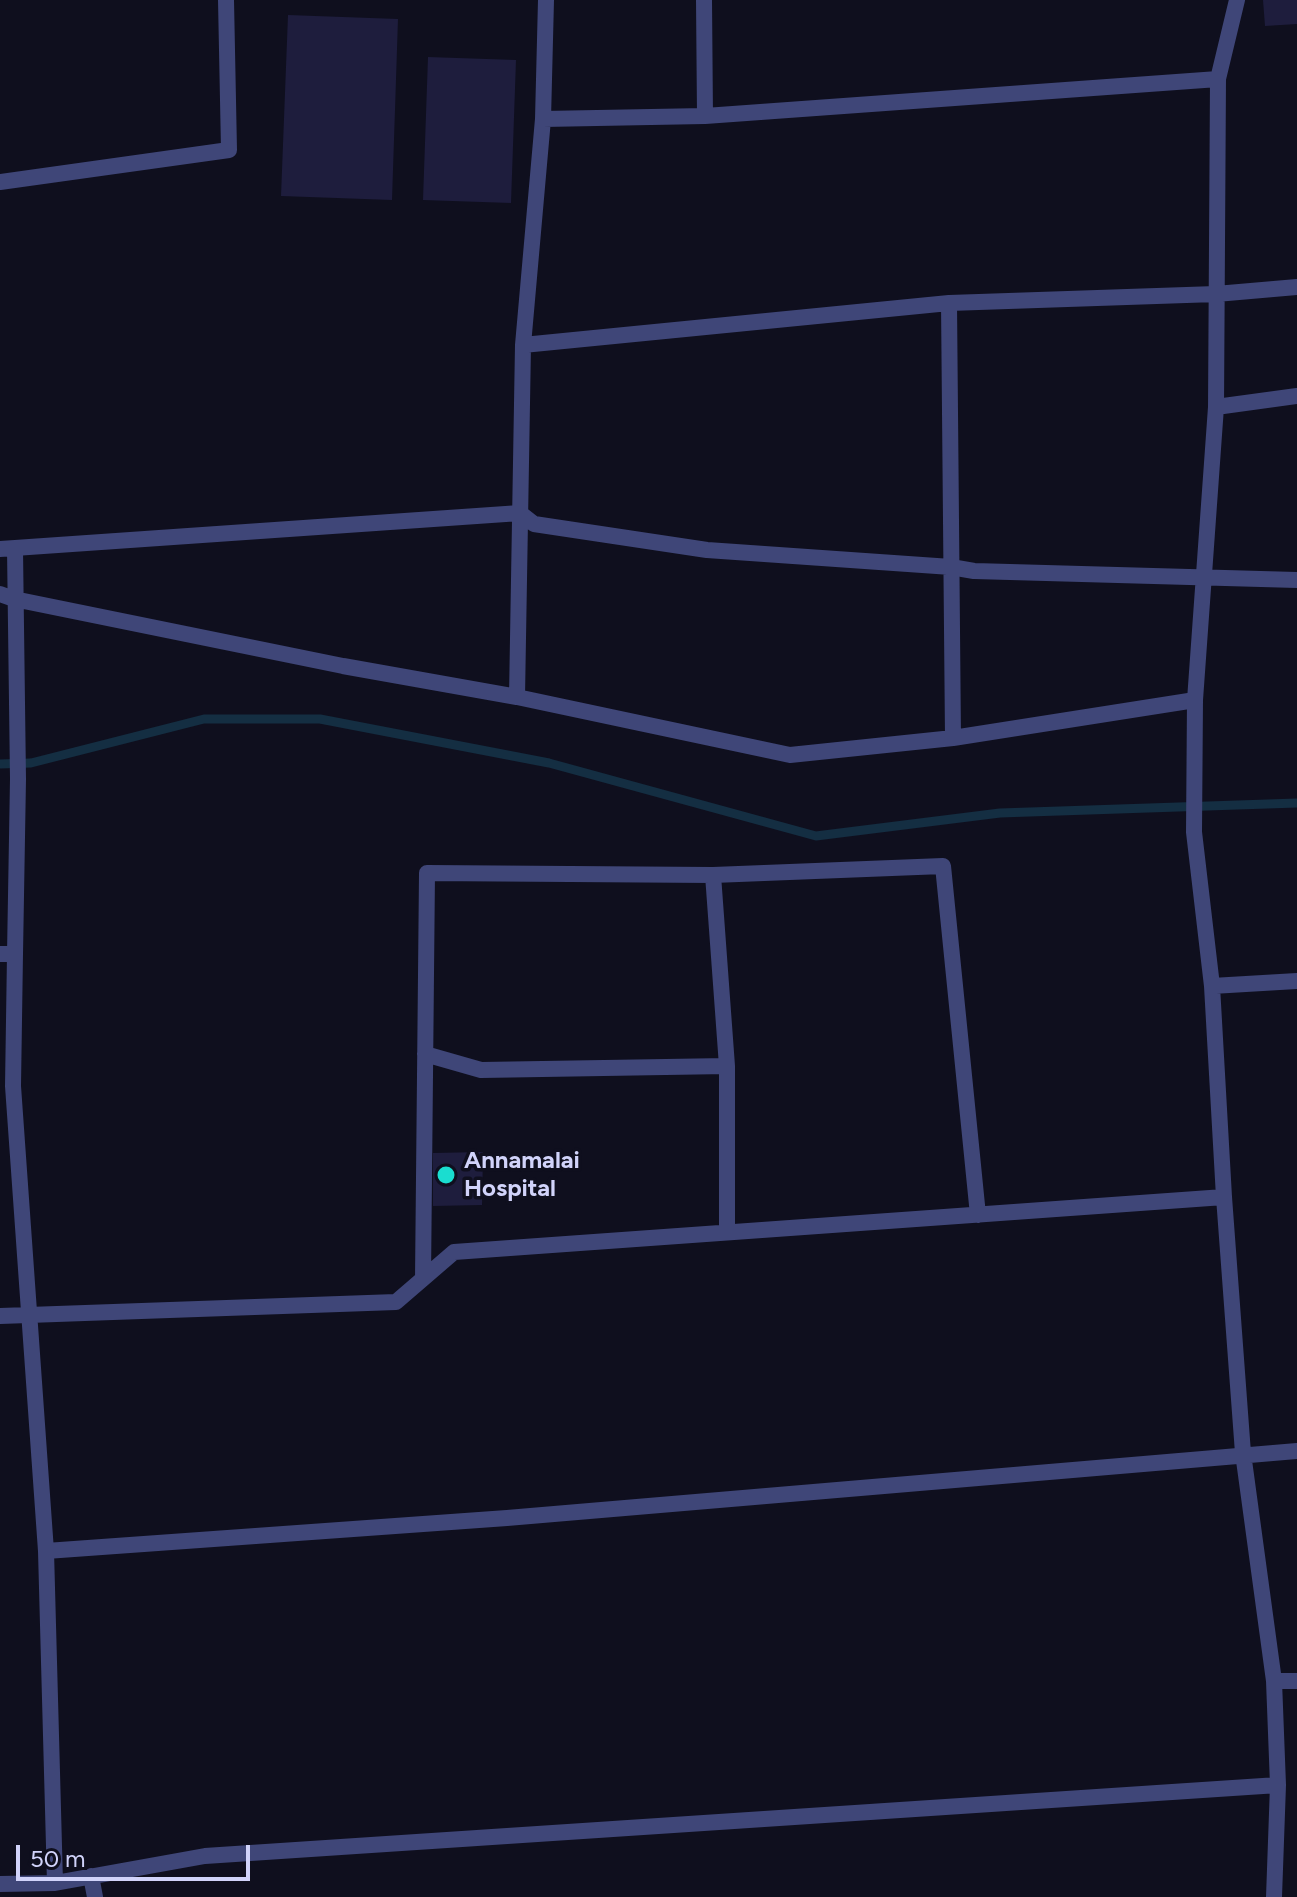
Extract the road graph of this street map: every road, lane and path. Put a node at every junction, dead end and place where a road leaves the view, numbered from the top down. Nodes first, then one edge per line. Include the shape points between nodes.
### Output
1 (226, 0) edge
2 (546, 0) edge
3 (704, 0) edge
4 (1237, 0) edge
5 (1218, 79) junction
6 (705, 116) junction
7 (543, 119) junction
8 (0, 182) edge
9 (1297, 287) edge
10 (1216, 294) junction
11 (949, 303) junction
12 (523, 345) junction
13 (1297, 396) edge
14 (1216, 407) junction
15 (520, 513) junction
16 (7, 549) edge
17 (951, 567) junction
18 (1204, 576) junction
19 (1297, 580) edge
20 (7, 596) edge
21 (517, 697) junction
22 (1195, 700) junction
23 (953, 738) junction
24 (713, 875) junction
25 (8, 954) edge
26 (1297, 981) edge
27 (1212, 986) junction
28 (425, 1054) junction
29 (727, 1066) junction
30 (1224, 1197) junction
31 (978, 1215) junction
32 (727, 1232) junction
33 (423, 1278) junction
34 (31, 1314) junction
35 (0, 1316) edge
36 (1297, 1451) edge
37 (1243, 1453) junction
38 (46, 1551) junction
39 (1274, 1681) junction
40 (1297, 1681) edge
41 (1278, 1785) junction
42 (91, 1876) junction
43 (55, 1883) junction
44 (0, 1884) edge
45 (95, 1897) edge
46 (1274, 1897) edge

1 - 8 street via 229,150
2 - 7 street
3 - 6 street
4 - 5 street
5 - 6 street
5 - 10 street
6 - 7 street
7 - 12 street
9 - 10 street
10 - 11 street
10 - 14 street
11 - 12 street
11 - 17 street
12 - 15 street
13 - 14 street
14 - 18 street
15 - 16 street
15 - 17 street via 534,524 707,550
15 - 21 street
16 - 20 street
17 - 18 street
17 - 23 street
18 - 19 street
18 - 22 street
20 - 21 street
20 - 25 street via 18,747
21 - 23 street via 790,755
22 - 23 street
22 - 27 street via 1194,832
24 - 28 street via 427,873
24 - 29 street
24 - 31 street via 943,866
25 - 34 street
26 - 27 street
27 - 30 street
28 - 29 street via 481,1070
28 - 33 street
29 - 32 street
30 - 31 street
30 - 37 street
31 - 32 street
32 - 33 street via 454,1252
33 - 34 street via 396,1302
34 - 35 street
34 - 38 street
36 - 37 street
37 - 38 street via 507,1518
37 - 39 street
38 - 43 street
39 - 40 street
39 - 41 street
41 - 42 street via 205,1856
41 - 46 street
42 - 43 street
42 - 45 street
43 - 44 street

